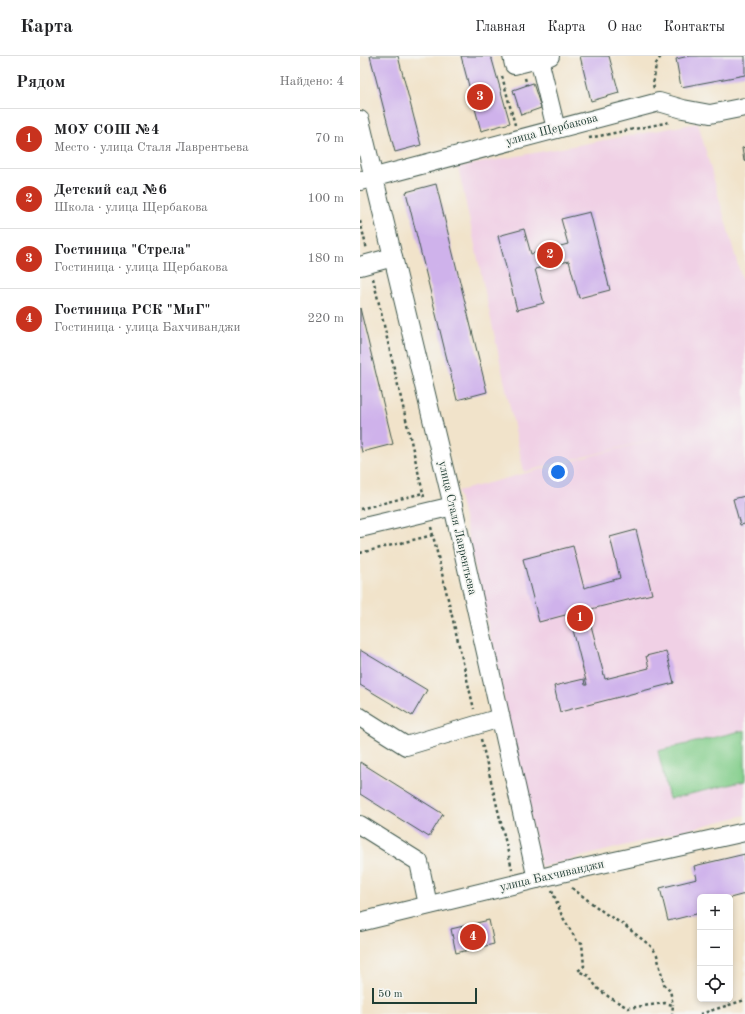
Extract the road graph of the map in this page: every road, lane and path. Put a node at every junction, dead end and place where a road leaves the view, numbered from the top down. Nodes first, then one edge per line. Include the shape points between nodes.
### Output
1 (512, 56) edge
2 (545, 57) edge
3 (501, 71) dead end
4 (745, 108) edge
5 (360, 120) edge
6 (556, 129) junction
7 (519, 139) junction
8 (367, 179) edge
9 (360, 221) edge
10 (393, 257) junction
11 (365, 264) edge
12 (423, 493) junction
13 (453, 506) junction
14 (360, 509) edge
15 (428, 512) junction
16 (360, 528) edge
17 (433, 534) junction
18 (360, 553) edge
19 (360, 717) edge
20 (500, 718) junction
21 (478, 725) junction
22 (360, 825) edge
23 (745, 832) edge
24 (368, 837) edge
25 (512, 869) dead end
26 (536, 879) junction
27 (566, 886) dead end
28 (428, 905) junction
29 (360, 922) edge
30 (745, 1000) edge
31 (673, 1005) junction
32 (672, 1014) edge
33 (700, 1014) edge

1 - 2 street via 514,65
2 - 6 street
3 - 7 path
4 - 6 street, улица Щербакова via 710,114 659,102
5 - 8 street, улица Сталя Лаврентьева
6 - 7 street, улица Щербакова
7 - 8 street, улица Щербакова
8 - 10 street, улица Сталя Лаврентьева
9 - 11 path
10 - 11 street
10 - 13 street, улица Сталя Лаврентьева
11 - 12 path
12 - 14 path
12 - 15 path
13 - 15 street
13 - 20 street, улица Сталя Лаврентьева
15 - 16 street
15 - 17 path
17 - 18 path
17 - 21 path
19 - 21 street via 406,746
20 - 21 street
20 - 26 street, улица Сталя Лаврентьева
21 - 25 path
22 - 24 street
23 - 26 street, улица Бахчиванджи
24 - 28 street via 419,862
26 - 28 street, улица Бахчиванджи
26 - 31 path via 551,890 562,916 577,941 582,943 584,966 578,971 589,976 597,988 628,1008 665,1003
27 - 31 path via 573,888 652,947 657,955 664,984 670,990
28 - 29 street, улица Бахчиванджи
30 - 33 path
31 - 32 path

